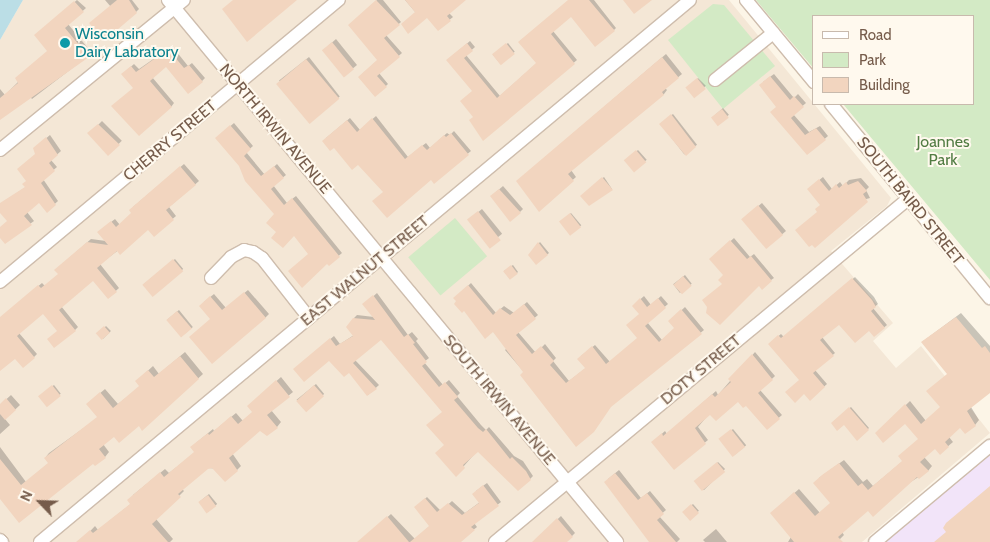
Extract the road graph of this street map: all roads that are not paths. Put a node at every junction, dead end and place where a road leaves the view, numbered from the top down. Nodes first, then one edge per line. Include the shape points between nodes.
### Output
1 (339, 0) edge
2 (690, 0) edge
3 (746, 0) edge
4 (176, 3) edge
5 (773, 33) junction
6 (714, 80) dead end
7 (812, 80) edge
8 (238, 84) junction
9 (832, 105) edge
10 (0, 150) edge
11 (908, 199) junction
12 (382, 258) junction
13 (210, 278) dead end
14 (0, 282) edge
15 (990, 298) edge
16 (309, 318) junction
17 (990, 446) edge
18 (567, 482) junction
19 (40, 542) edge
20 (495, 542) edge
21 (617, 542) edge
22 (874, 542) edge

1 - 8 street, CHERRY STREET
2 - 12 street, EAST WALNUT STREET
3 - 5 street
4 - 8 street, NORTH IRWIN AVENUE
4 - 10 street
5 - 6 street
5 - 7 street
8 - 12 street, NORTH IRWIN AVENUE
8 - 14 street, CHERRY STREET
9 - 11 street, SOUTH BAIRD STREET
11 - 15 street, SOUTH BAIRD STREET
11 - 18 street, DOTY STREET
12 - 16 street, EAST WALNUT STREET
12 - 18 street, SOUTH IRWIN AVENUE
13 - 16 street via 231,257 244,250 253,252 262,258
16 - 19 street, EAST WALNUT STREET
17 - 22 street
18 - 20 street, DOTY STREET
18 - 21 street, SOUTH IRWIN AVENUE

